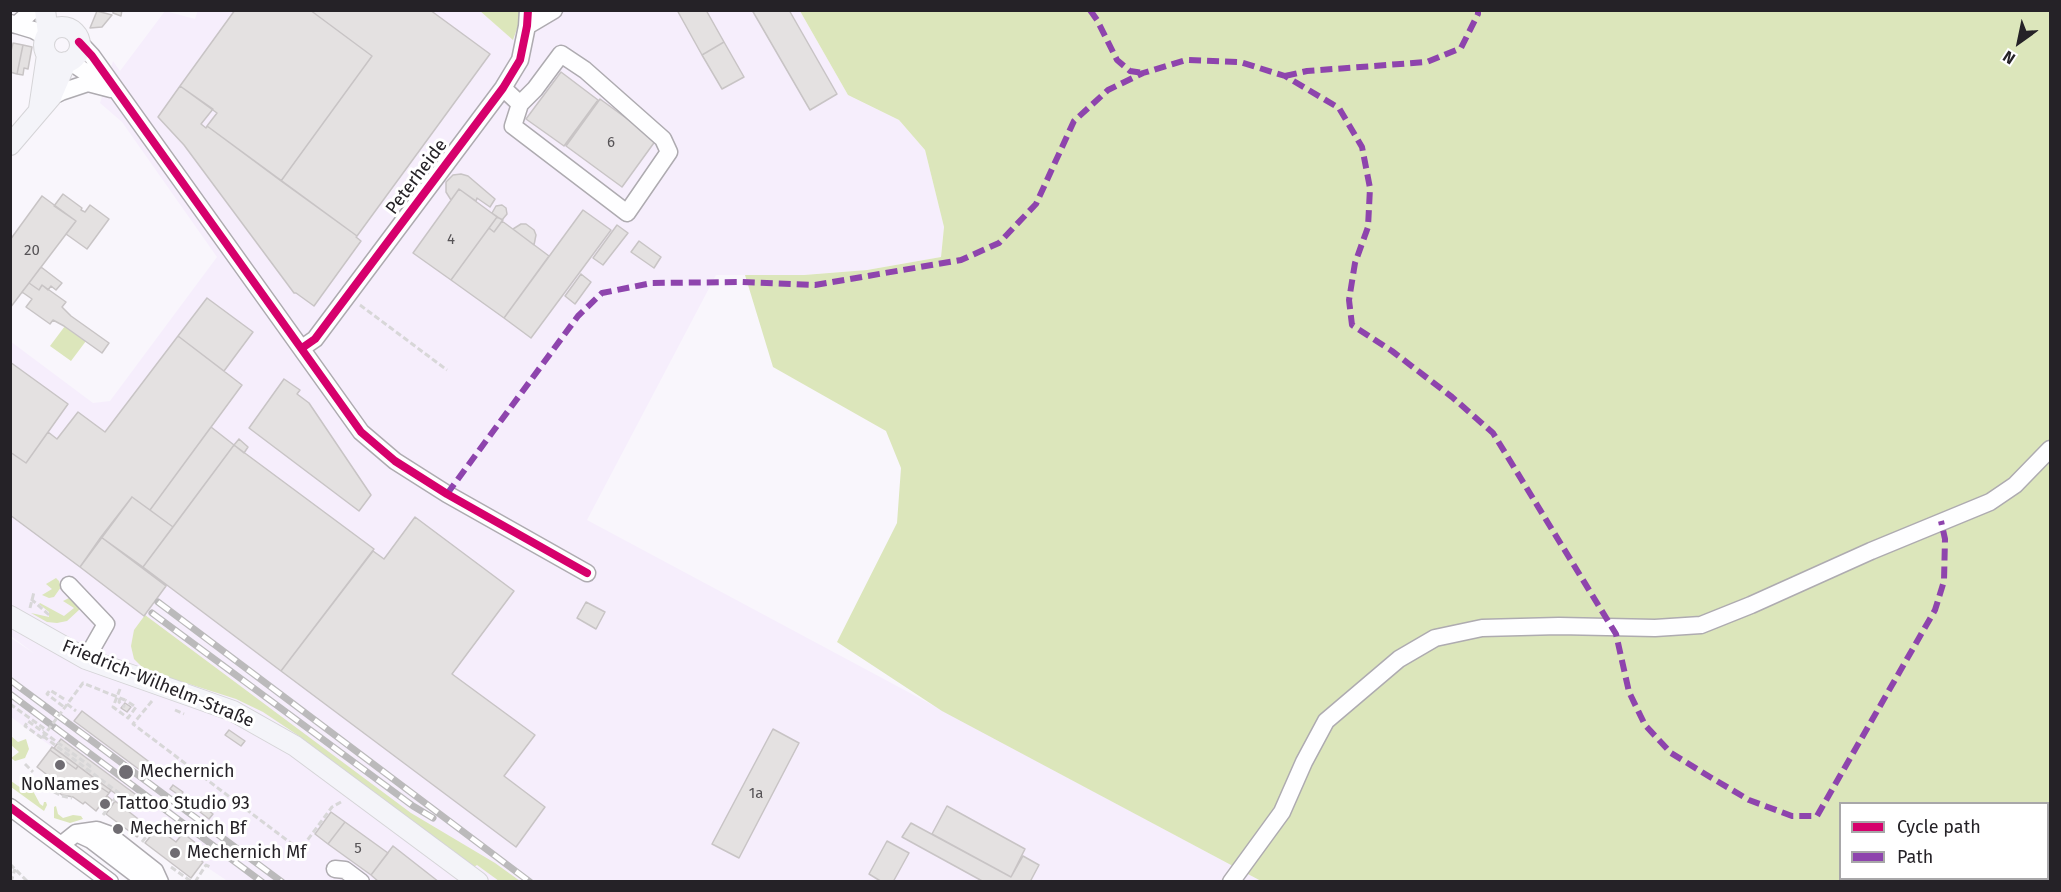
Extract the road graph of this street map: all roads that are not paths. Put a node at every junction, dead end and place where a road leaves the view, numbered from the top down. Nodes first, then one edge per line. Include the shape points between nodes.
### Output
1 (33, 10) edge
2 (45, 10) edge
3 (63, 10) edge
4 (554, 10) edge
5 (527, 18) edge
6 (13, 24) edge
7 (75, 36) junction
8 (47, 42) junction
9 (68, 62) junction
10 (503, 88) junction
11 (114, 91) junction
12 (45, 103) junction
13 (520, 104) junction
14 (10, 145) edge
15 (302, 348) junction
16 (2050, 449) edge
17 (587, 573) dead end
18 (69, 585) dead end
19 (23, 611) edge
20 (86, 659) junction
21 (10, 807) edge
22 (76, 833) junction
23 (61, 845) junction
24 (334, 869) dead end
25 (110, 882) edge
26 (146, 882) edge
27 (160, 882) edge
28 (361, 882) edge
29 (478, 882) edge
30 (1231, 882) edge

1 - 6 street
2 - 8 main road
3 - 7 main road
4 - 5 street
5 - 10 street, Peterheide via 520,60
6 - 8 street via 33,30
7 - 8 main road via 59,27
7 - 9 main road via 79,51
7 - 11 street
8 - 9 main road via 55,62
8 - 12 main road
9 - 11 street
9 - 12 main road
10 - 13 street
10 - 15 street, Peterheide via 315,339
11 - 12 street via 88,83 61,92
11 - 15 street
12 - 14 main road
13 - 13 street via 561,54 585,70 663,139 669,152 627,213 513,126
15 - 17 street via 361,432 395,461
16 - 30 street via 2015,485 1990,502 1701,625 1482,628 1435,638 1399,659 1326,721 1282,812
18 - 20 street via 106,624
19 - 20 main road, Friedrich-Wilhelm-Straße
20 - 29 main road, Friedrich-Wilhelm-Straße via 233,711 295,746
21 - 23 street
22 - 23 street
22 - 26 street
22 - 27 street via 97,830 108,834 155,871
23 - 25 street
24 - 28 street via 345,870

